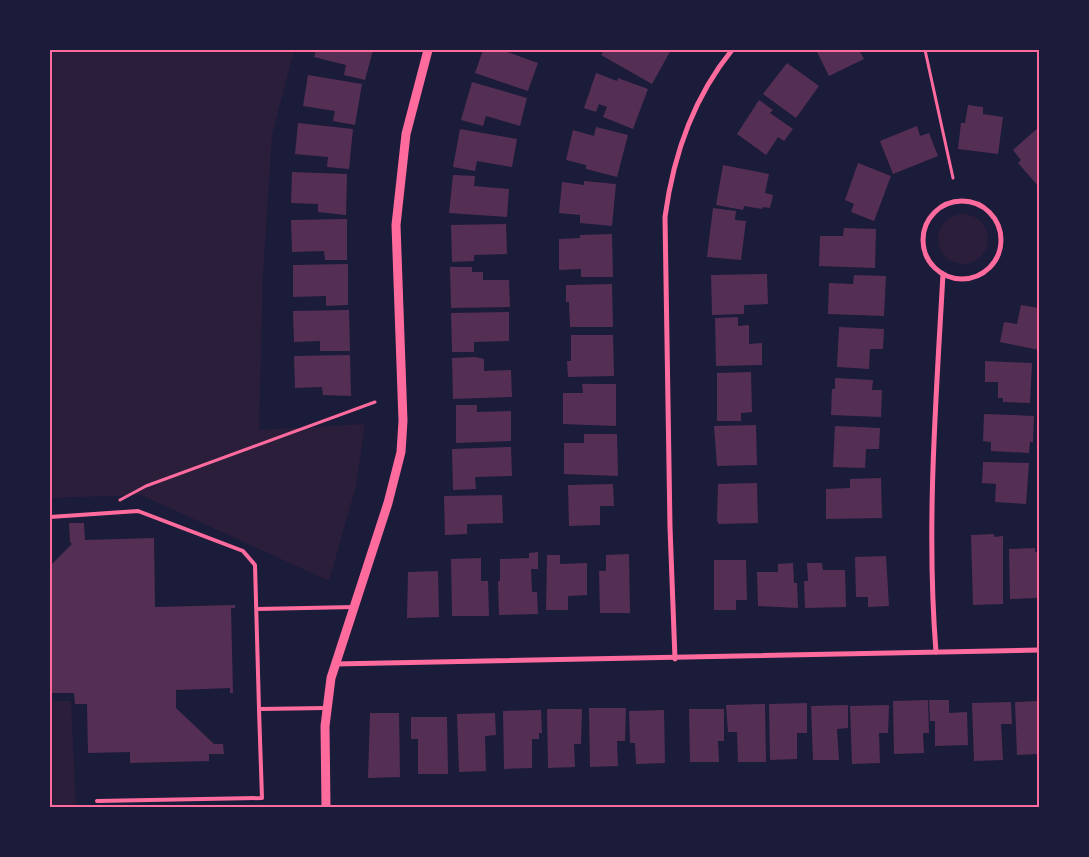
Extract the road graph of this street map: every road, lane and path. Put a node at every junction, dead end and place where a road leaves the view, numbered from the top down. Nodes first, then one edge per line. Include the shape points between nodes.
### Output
1 (428, 50) edge
2 (732, 50) edge
3 (924, 50) edge
4 (953, 178) dead end
5 (943, 274) junction
6 (375, 402) dead end
7 (116, 502) dead end
8 (50, 517) edge
9 (354, 608) junction
10 (257, 609) junction
11 (1039, 650) edge
12 (936, 652) junction
13 (675, 659) junction
14 (334, 664) junction
15 (326, 708) junction
16 (259, 709) junction
17 (97, 801) dead end
18 (326, 807) edge

1 - 9 street via 406,134 396,225 403,421 401,452
2 - 13 street via 706,88 679,148 665,217
3 - 4 path
5 - 5 street via 961,278 980,275 997,257 1001,239 996,221 978,204 952,202 940,208 928,223 924,242 926,254
5 - 12 street via 933,448
6 - 7 path via 146,486
8 - 10 lane via 138,511 243,551 255,565
9 - 10 lane
9 - 14 street
10 - 16 lane
11 - 12 street
12 - 13 street
13 - 14 street
14 - 15 street
15 - 16 lane
15 - 18 street
16 - 17 lane via 262,798

